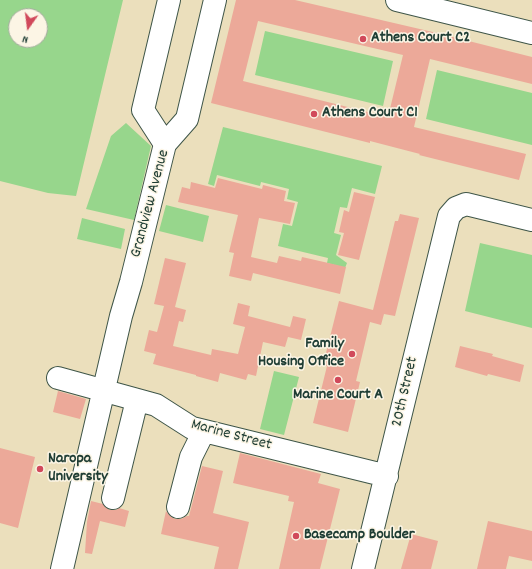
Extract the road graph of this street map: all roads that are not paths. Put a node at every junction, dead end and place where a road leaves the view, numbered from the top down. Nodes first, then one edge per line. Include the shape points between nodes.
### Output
1 (168, 0) edge
2 (215, 0) edge
3 (397, 0) edge
4 (532, 33) edge
5 (166, 144) junction
6 (532, 220) edge
7 (58, 378) dead end
8 (103, 390) junction
9 (137, 400) junction
10 (204, 431) junction
11 (386, 476) junction
12 (113, 498) dead end
13 (178, 506) dead end
14 (62, 569) edge
15 (363, 569) edge

1 - 5 street via 143,110
2 - 5 street, Grandview Avenue via 187,119
3 - 4 street
5 - 8 street, Grandview Avenue
6 - 11 street, 20th Street via 466,204 456,208 449,216
7 - 8 street, Marine Street
8 - 9 street, Marine Street
8 - 14 street, Grandview Avenue
9 - 10 street, Marine Street via 156,405 192,428
9 - 12 street
10 - 11 street, Marine Street
10 - 13 street via 191,458
11 - 15 street, 20th Street

